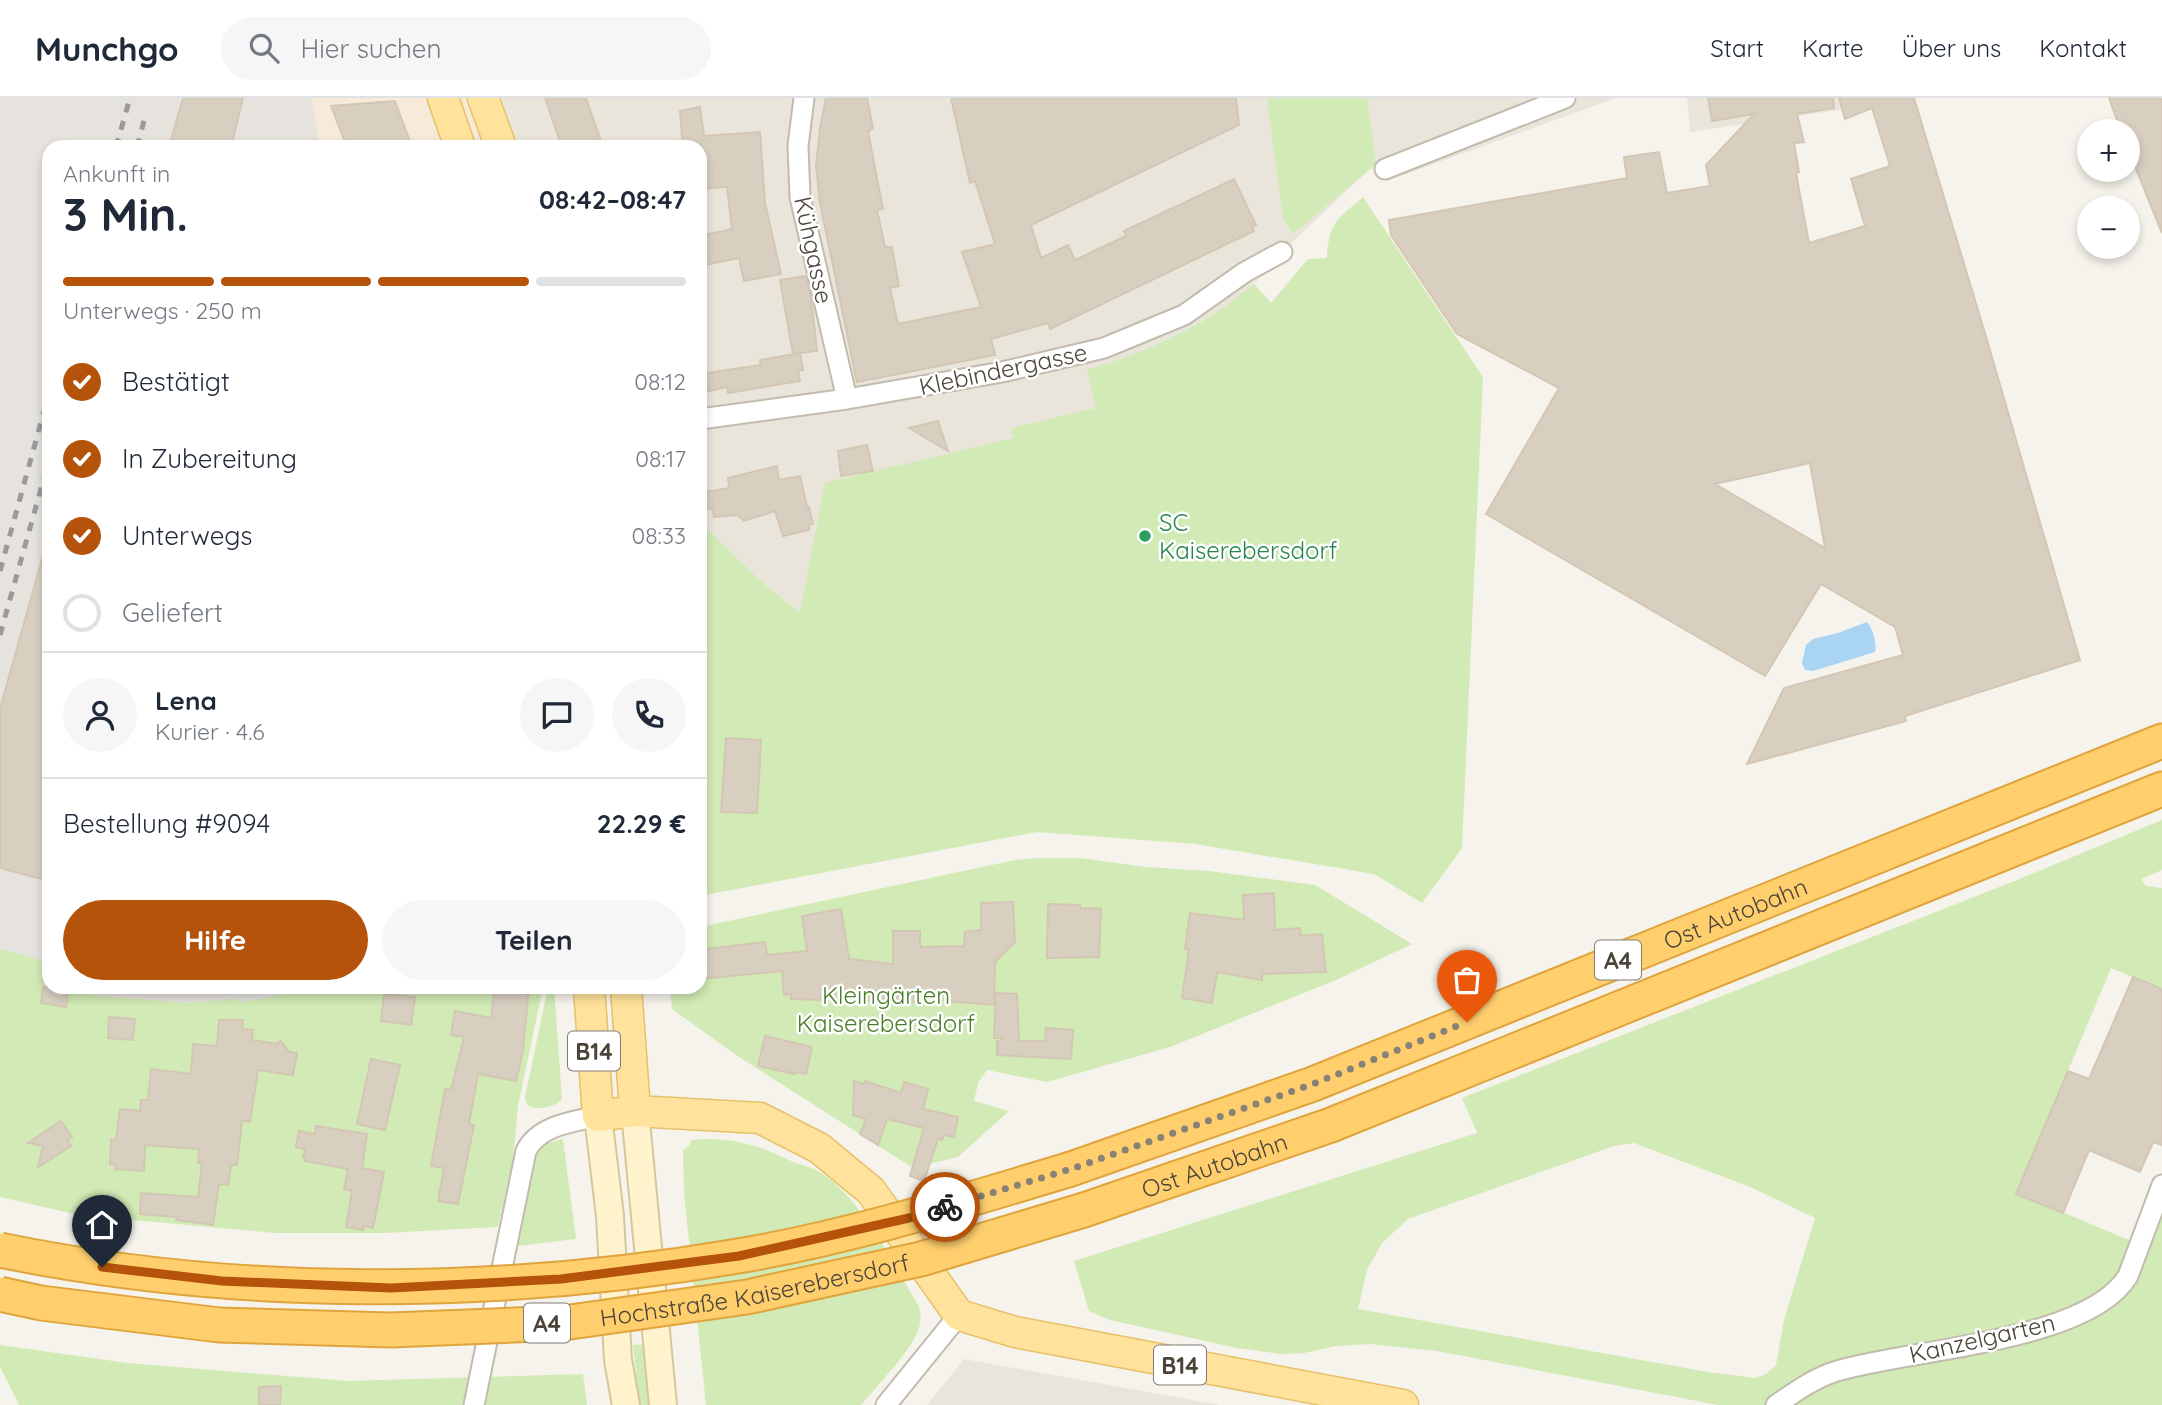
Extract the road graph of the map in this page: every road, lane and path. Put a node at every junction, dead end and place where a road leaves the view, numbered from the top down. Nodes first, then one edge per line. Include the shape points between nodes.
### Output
1 (443, 98) edge
2 (484, 98) edge
3 (804, 98) edge
4 (1564, 98) edge
5 (458, 140) edge
6 (499, 140) edge
7 (1385, 169) dead end
8 (1282, 252) dead end
9 (848, 399) junction
10 (707, 418) edge
11 (2162, 741) edge
12 (2162, 789) edge
13 (589, 994) edge
14 (627, 994) edge
15 (635, 1111) junction
16 (598, 1115) junction
17 (1071, 1169) joint
18 (2162, 1185) edge
19 (1084, 1210) joint
20 (0, 1251) edge
21 (0, 1294) edge
22 (959, 1315) junction
23 (474, 1405) edge
24 (626, 1405) edge
25 (663, 1405) edge
26 (886, 1405) edge
27 (1403, 1405) edge
28 (1776, 1405) edge

1 - 5 main road
2 - 6 main road
3 - 9 street, Kühgasse via 798,146 800,197
4 - 7 street
8 - 9 street, Klebindergasse via 1184,315 1104,348 1002,372
9 - 10 street, Klebindergasse
11 - 17 highway, Ost Autobahn / A4 via 1313,1084
12 - 19 highway, Ost Autobahn / A4 via 1331,1125
13 - 16 main road, B14
14 - 15 main road, B14
15 - 16 main road
15 - 22 main road via 760,1118 819,1148 871,1191
15 - 25 main road
16 - 23 street via 542,1132 526,1151
16 - 24 main road via 610,1216 618,1360
17 - 20 highway, Hochstraße Kaiserebersdorf / A4, bridge via 909,1218 739,1256 561,1279 391,1288 222,1281
18 - 28 street, Kanzelgarten via 2128,1276 2110,1297 2053,1325 2018,1335 1834,1372
19 - 21 highway, Hochstraße Kaiserebersdorf / A4, bridge via 921,1259 760,1294 563,1322 391,1330 219,1325
22 - 26 street
22 - 27 main road, B14 via 1015,1332

